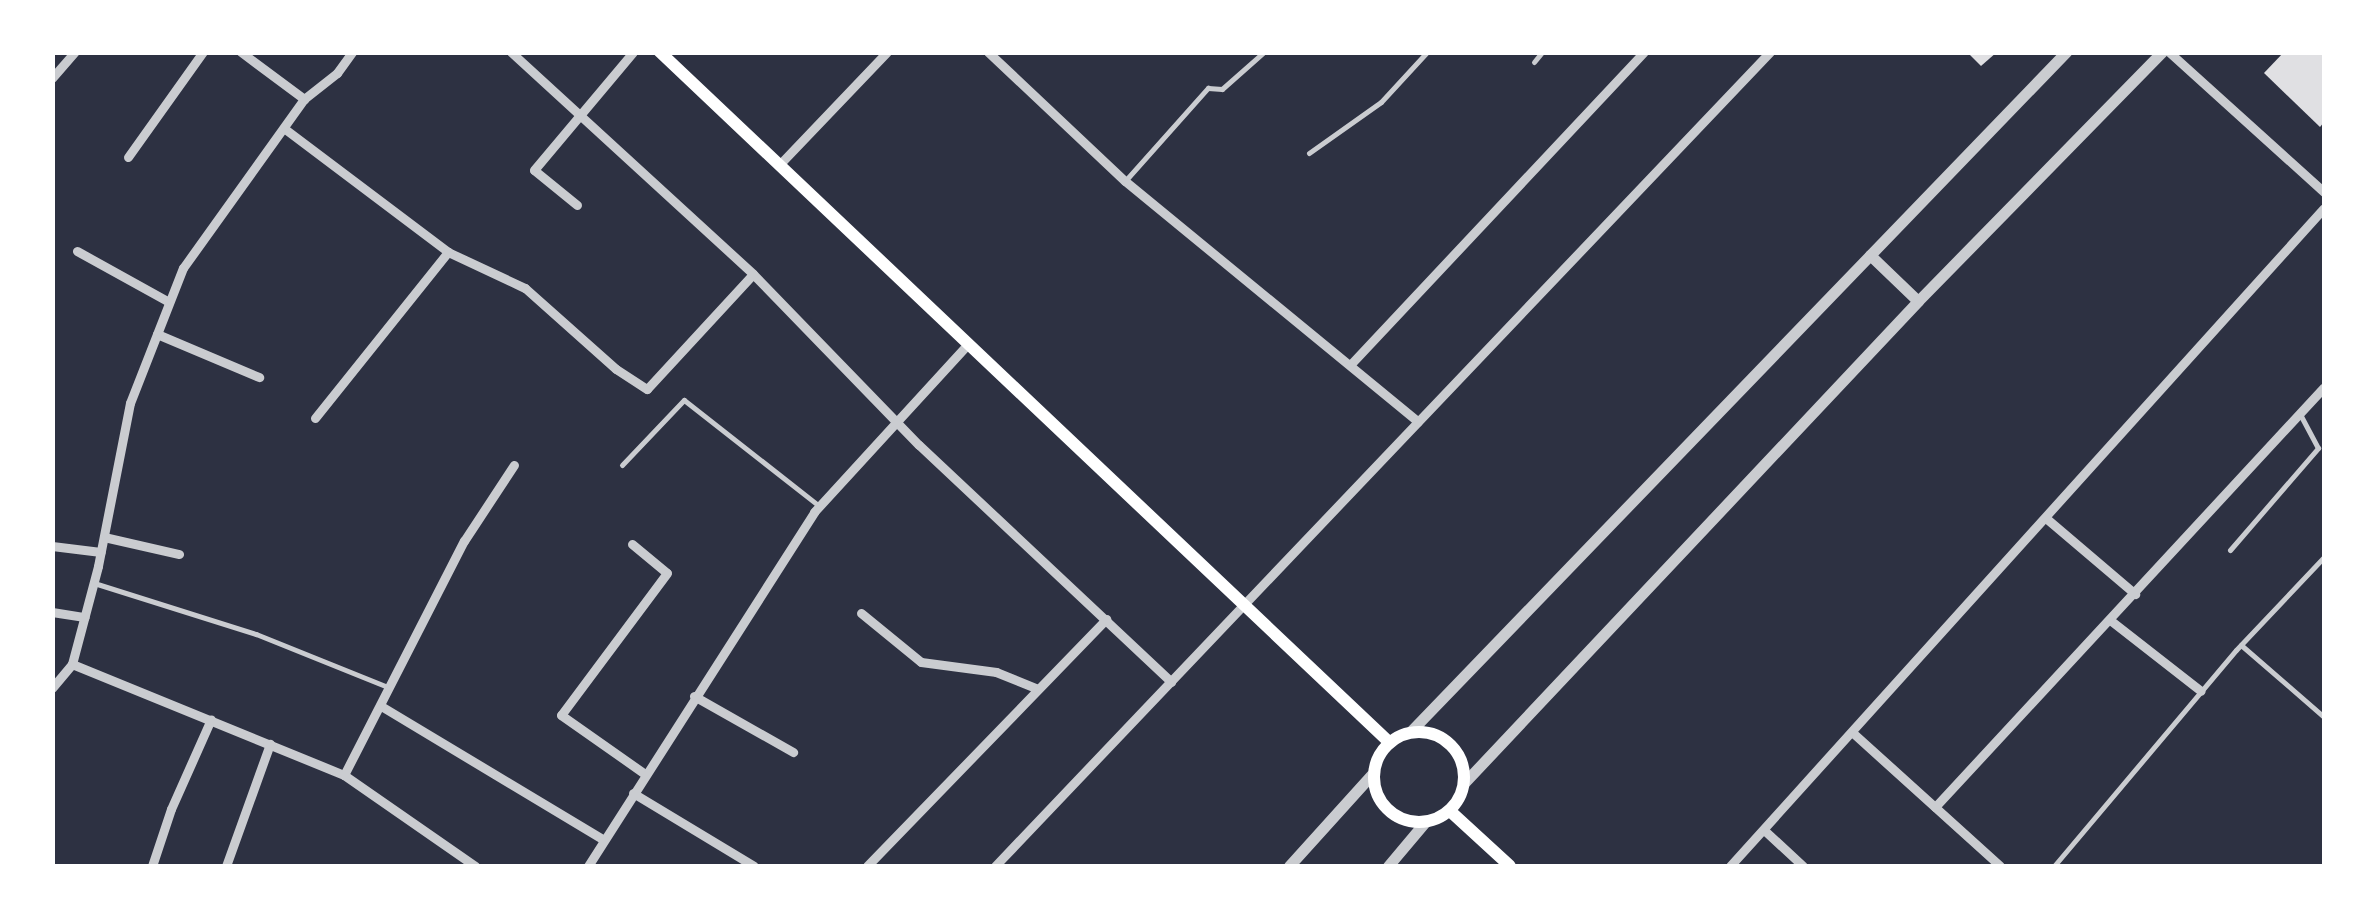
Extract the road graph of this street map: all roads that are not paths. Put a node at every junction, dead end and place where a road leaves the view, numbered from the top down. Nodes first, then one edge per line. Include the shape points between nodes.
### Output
1 (75, 52) edge
2 (203, 52) edge
3 (241, 52) edge
4 (352, 52) edge
5 (511, 52) edge
6 (633, 52) edge
7 (660, 52) edge
8 (886, 52) edge
9 (1264, 52) edge
10 (1427, 52) edge
11 (1542, 52) edge
12 (1644, 52) edge
13 (1770, 52) edge
14 (2066, 52) edge
15 (2166, 52) edge
16 (988, 53) edge
17 (1534, 62) dead end
18 (52, 78) edge
19 (304, 100) junction
20 (580, 114) junction
21 (285, 129) junction
22 (1308, 154) dead end
23 (128, 157) dead end
24 (779, 165) junction
25 (1125, 180) junction
26 (2324, 192) edge
27 (577, 205) dead end
28 (2324, 208) edge
29 (77, 251) dead end
30 (448, 252) junction
31 (1870, 255) junction
32 (753, 274) junction
33 (1918, 301) junction
34 (170, 302) junction
35 (157, 334) junction
36 (967, 345) junction
37 (1350, 365) junction
38 (259, 378) dead end
39 (2324, 387) edge
40 (2301, 416) junction
41 (315, 418) dead end
42 (896, 422) junction
43 (1418, 422) junction
44 (514, 464) dead end
45 (622, 466) dead end
46 (819, 506) junction
47 (2047, 519) junction
48 (104, 537) junction
49 (632, 544) dead end
50 (52, 546) edge
51 (2230, 550) dead end
52 (100, 552) junction
53 (179, 554) dead end
54 (2324, 558) edge
55 (94, 583) junction
56 (2135, 594) junction
57 (1243, 606) junction
58 (52, 612) edge
59 (862, 612) dead end
60 (85, 617) junction
61 (1106, 619) junction
62 (2110, 620) junction
63 (2241, 645) junction
64 (72, 664) junction
65 (1171, 682) junction
66 (52, 688) edge
67 (390, 688) junction
68 (1038, 689) junction
69 (2201, 691) junction
70 (694, 696) junction
71 (381, 706) junction
72 (2324, 717) edge
73 (211, 719) junction
74 (1410, 732) junction
75 (1852, 733) junction
76 (1389, 742) junction
77 (270, 744) junction
78 (793, 752) dead end
79 (1374, 772) junction
80 (645, 774) junction
81 (344, 775) junction
82 (1464, 783) junction
83 (634, 793) junction
84 (1936, 807) junction
85 (1450, 810) junction
86 (1424, 822) junction
87 (1764, 830) junction
88 (604, 840) junction
89 (152, 866) edge
90 (226, 866) edge
91 (474, 866) edge
92 (588, 866) edge
93 (754, 866) edge
94 (867, 866) edge
95 (995, 866) edge
96 (1289, 866) edge
97 (1388, 866) edge
98 (1510, 866) edge
99 (1730, 866) edge
100 (1803, 866) edge
101 (2000, 866) edge
102 (2054, 866) edge

1 - 18 street
2 - 23 street
3 - 19 street
4 - 19 street
5 - 20 street
6 - 20 street
7 - 24 main road
8 - 24 street
9 - 25 lane via 1222,90 1208,88
10 - 22 lane via 1381,102
11 - 17 lane
12 - 37 street
13 - 43 street
14 - 31 street
15 - 26 street
15 - 33 street
16 - 25 street
19 - 21 street
20 - 27 street via 534,170
20 - 32 street
21 - 30 street
21 - 34 street via 183,268
24 - 36 main road
25 - 37 street
28 - 47 street
29 - 34 street
30 - 32 street via 525,288 646,389
30 - 41 street
31 - 33 street
31 - 74 street
32 - 42 street
33 - 82 street
34 - 35 street
35 - 38 street
35 - 48 street via 130,403
36 - 42 street
36 - 57 main road
37 - 43 street
39 - 40 street
40 - 51 lane via 2318,448
40 - 56 street
42 - 46 street
42 - 61 street
43 - 57 street
44 - 67 street via 464,541
45 - 46 lane via 684,400
46 - 70 street
47 - 56 street
47 - 75 street
48 - 52 street
48 - 53 street
49 - 80 street via 667,573 561,715
50 - 52 street
52 - 55 street
54 - 63 lane
55 - 60 street
55 - 67 lane via 256,634
56 - 62 street
57 - 65 street
57 - 76 main road
58 - 60 street
59 - 68 street via 920,662 996,672
60 - 64 street
61 - 65 street
61 - 68 street
62 - 69 street
62 - 84 street
63 - 69 lane
63 - 72 lane
64 - 66 street
64 - 73 street
65 - 95 street
67 - 71 street
68 - 94 street
69 - 102 lane
70 - 78 street
70 - 80 street
71 - 81 street
71 - 88 street
73 - 77 street
73 - 89 street
74 - 76 main road
74 - 82 main road via 1435,734 1455,748
75 - 84 street
75 - 87 street
76 - 79 main road
77 - 81 street
77 - 90 street
79 - 86 main road via 1387,810
79 - 96 street
80 - 83 street
81 - 91 street
82 - 85 main road
83 - 88 street
83 - 93 street
84 - 101 street
85 - 86 main road
85 - 98 main road
86 - 97 street
87 - 99 street
87 - 100 street
88 - 92 street

